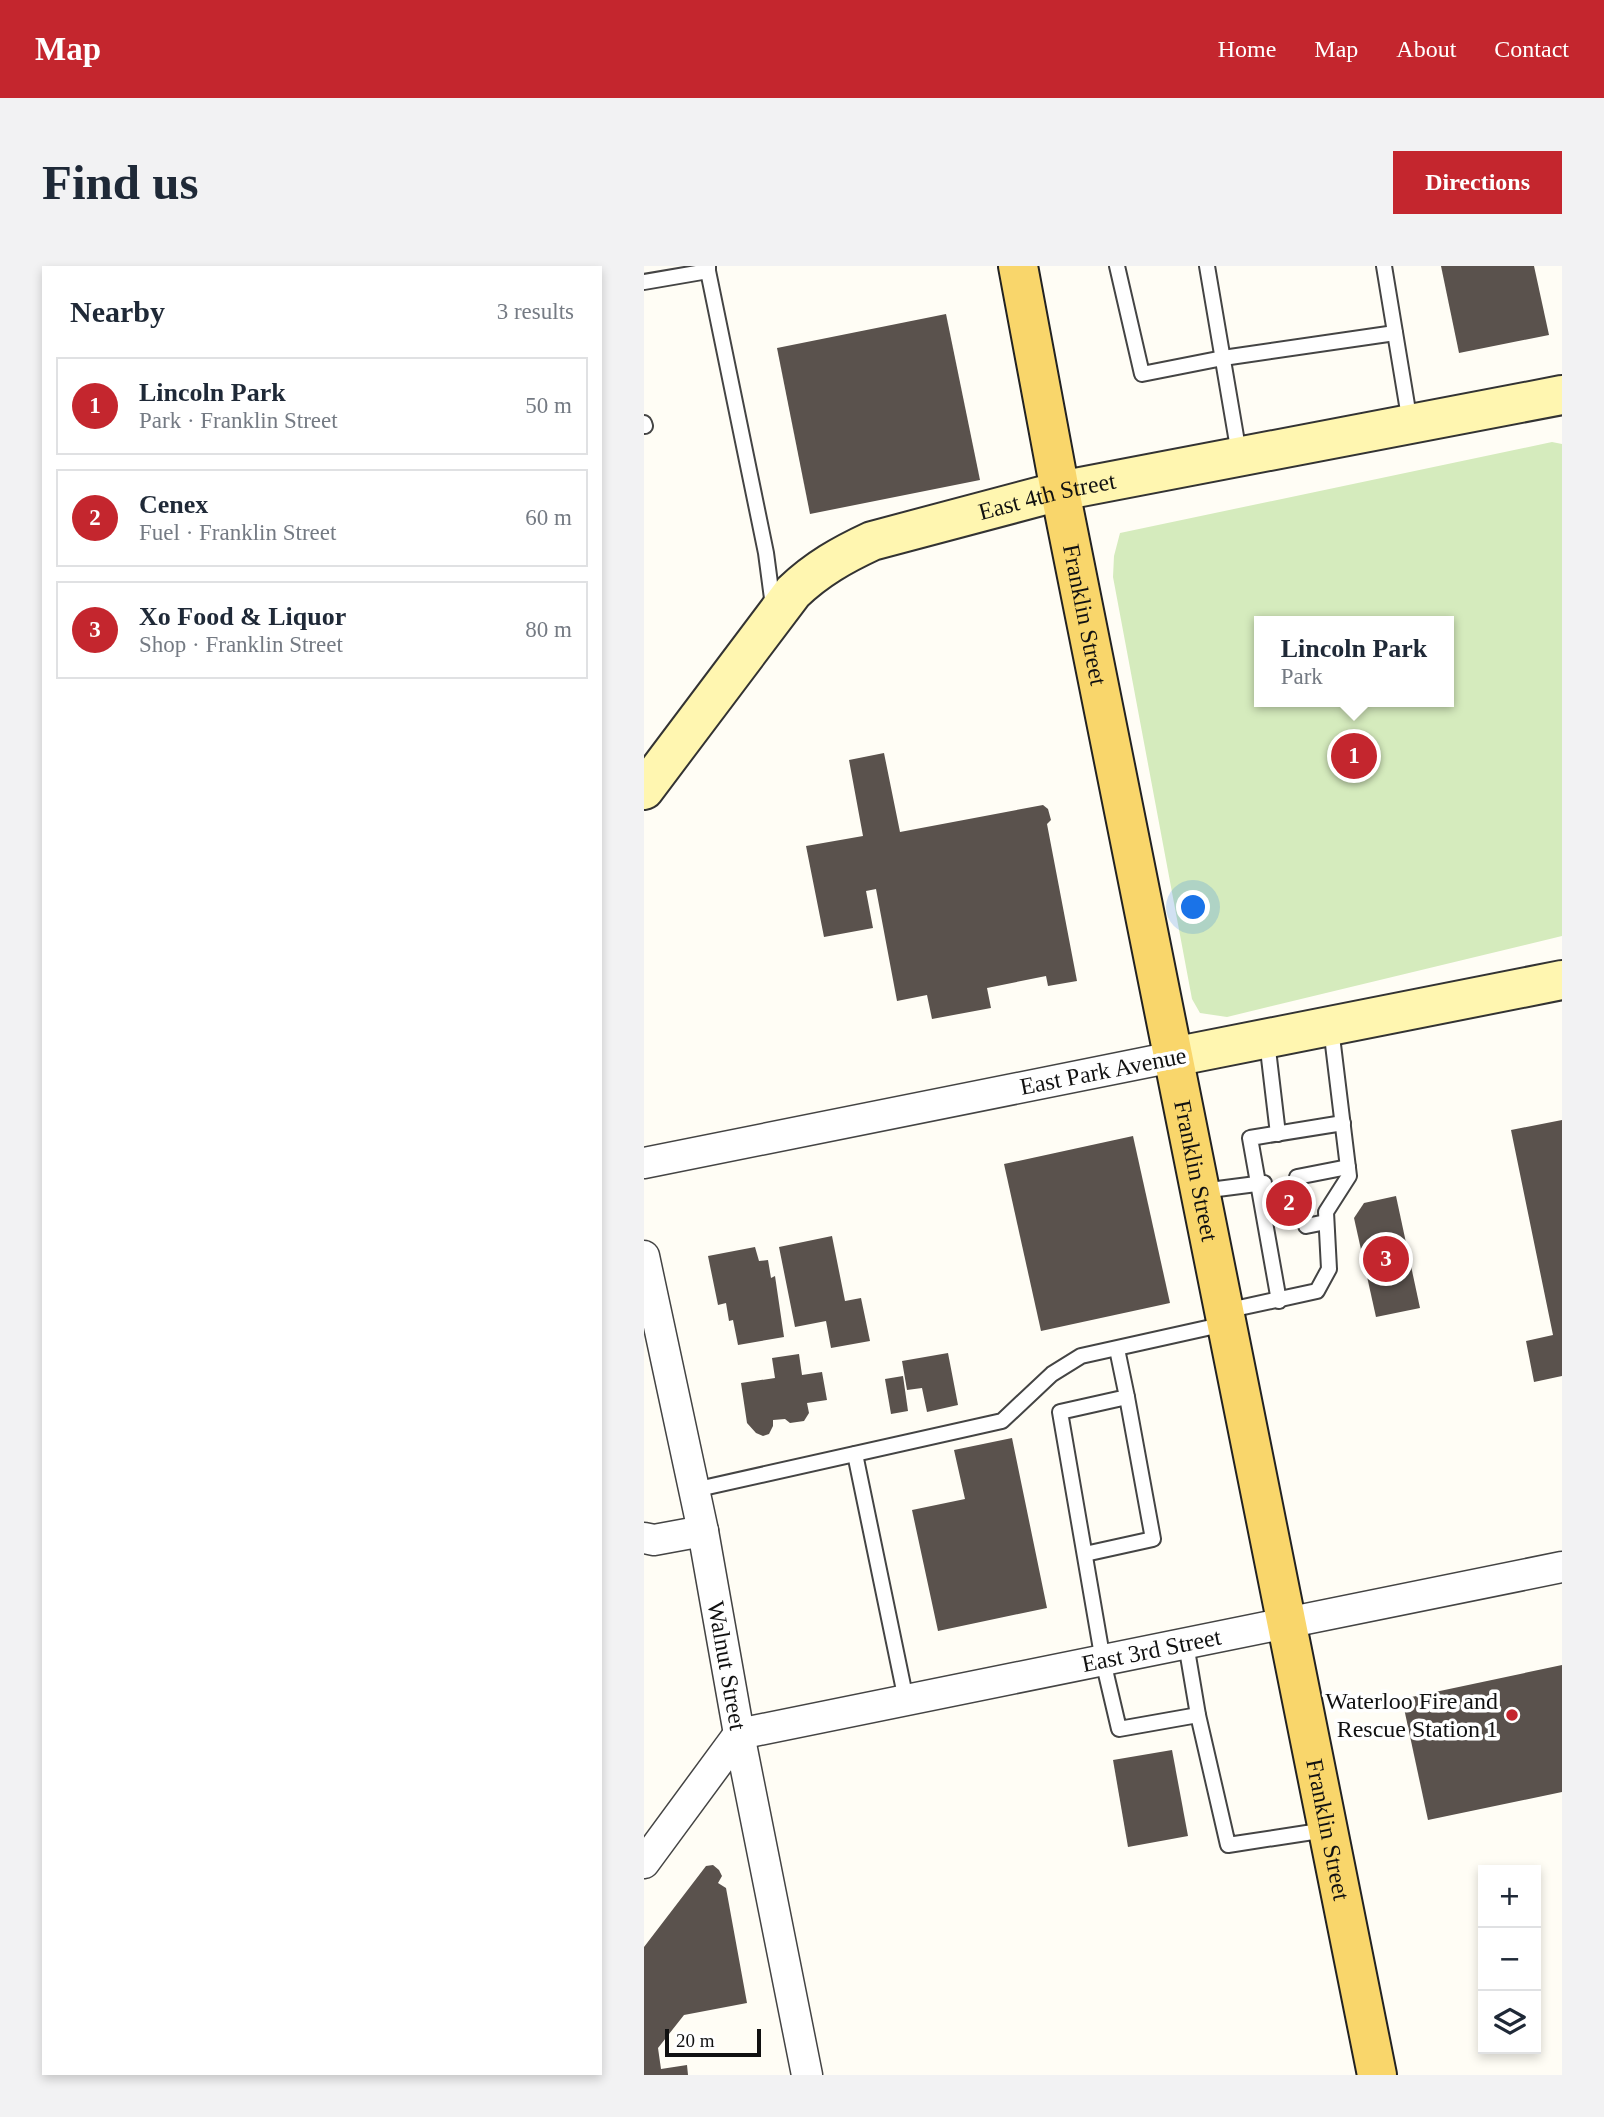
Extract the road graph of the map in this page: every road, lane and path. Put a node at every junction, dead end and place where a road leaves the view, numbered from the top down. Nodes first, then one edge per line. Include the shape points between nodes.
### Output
1 (1018, 266) edge
2 (1117, 266) edge
3 (1207, 266) edge
4 (1384, 266) edge
5 (708, 269) edge
6 (644, 282) edge
7 (1395, 333) junction
8 (1223, 358) junction
9 (1562, 395) edge
10 (1410, 424) junction
11 (1240, 457) junction
12 (1060, 491) junction
13 (774, 615) junction
14 (644, 790) edge
15 (1562, 980) edge
16 (1331, 1025) junction
17 (1267, 1038) junction
18 (1173, 1057) junction
19 (1343, 1124) junction
20 (1278, 1134) junction
21 (644, 1164) edge
22 (1348, 1167) junction
23 (1297, 1177) dead end
24 (1261, 1184) junction
25 (1200, 1191) junction
26 (1326, 1222) junction
27 (1306, 1226) dead end
28 (644, 1256) edge
29 (1279, 1301) junction
30 (1225, 1318) junction
31 (1117, 1349) junction
32 (1127, 1397) junction
33 (855, 1454) junction
34 (694, 1490) junction
35 (703, 1531) junction
36 (644, 1538) edge
37 (1085, 1554) junction
38 (1562, 1567) edge
39 (1287, 1623) junction
40 (1186, 1644) junction
41 (1103, 1661) junction
42 (906, 1700) junction
43 (1198, 1715) junction
44 (739, 1734) junction
45 (1328, 1830) junction
46 (644, 1863) edge
47 (807, 2075) edge
48 (1377, 2075) edge

1 - 12 main road, Franklin Street
2 - 8 lane via 1142,374
3 - 8 lane
4 - 7 lane
5 - 6 lane
5 - 13 lane via 766,553
7 - 8 lane
7 - 10 lane
8 - 11 lane
9 - 10 street, East 4th Street
10 - 11 street, East 4th Street
11 - 12 street, East 4th Street
12 - 13 street, East 4th Street via 872,541 812,573
12 - 18 main road, Franklin Street
13 - 14 street, East 4th Street
15 - 16 street, East Park Avenue
16 - 17 street, East Park Avenue
16 - 19 lane
17 - 18 street, East Park Avenue
17 - 20 lane
18 - 21 street, East Park Avenue
18 - 25 main road, Franklin Street
19 - 20 lane
19 - 22 lane
20 - 24 lane via 1250,1138
22 - 23 lane
22 - 26 lane via 1349,1176 1326,1212
24 - 25 lane
24 - 29 lane
25 - 30 main road, Franklin Street
26 - 27 lane
26 - 29 lane via 1329,1269 1317,1291
28 - 34 street, Walnut Street
29 - 30 lane
30 - 31 lane
30 - 39 main road, Franklin Street
31 - 32 lane
31 - 33 lane via 1082,1356 1052,1374 1002,1421
32 - 37 lane via 1060,1412
32 - 37 lane via 1153,1539
33 - 34 lane
33 - 42 lane
34 - 35 street, Walnut Street
35 - 36 street
35 - 44 street, Walnut Street
37 - 41 lane
38 - 39 street, East 3rd Street
39 - 40 street, East 3rd Street
39 - 45 main road, Franklin Street
40 - 41 street, East 3rd Street
40 - 43 lane
41 - 42 street, East 3rd Street
41 - 43 lane via 1119,1729
42 - 44 street, East 3rd Street
43 - 45 lane via 1228,1845
44 - 46 street
44 - 47 street, Walnut Street
45 - 48 main road, Franklin Street

